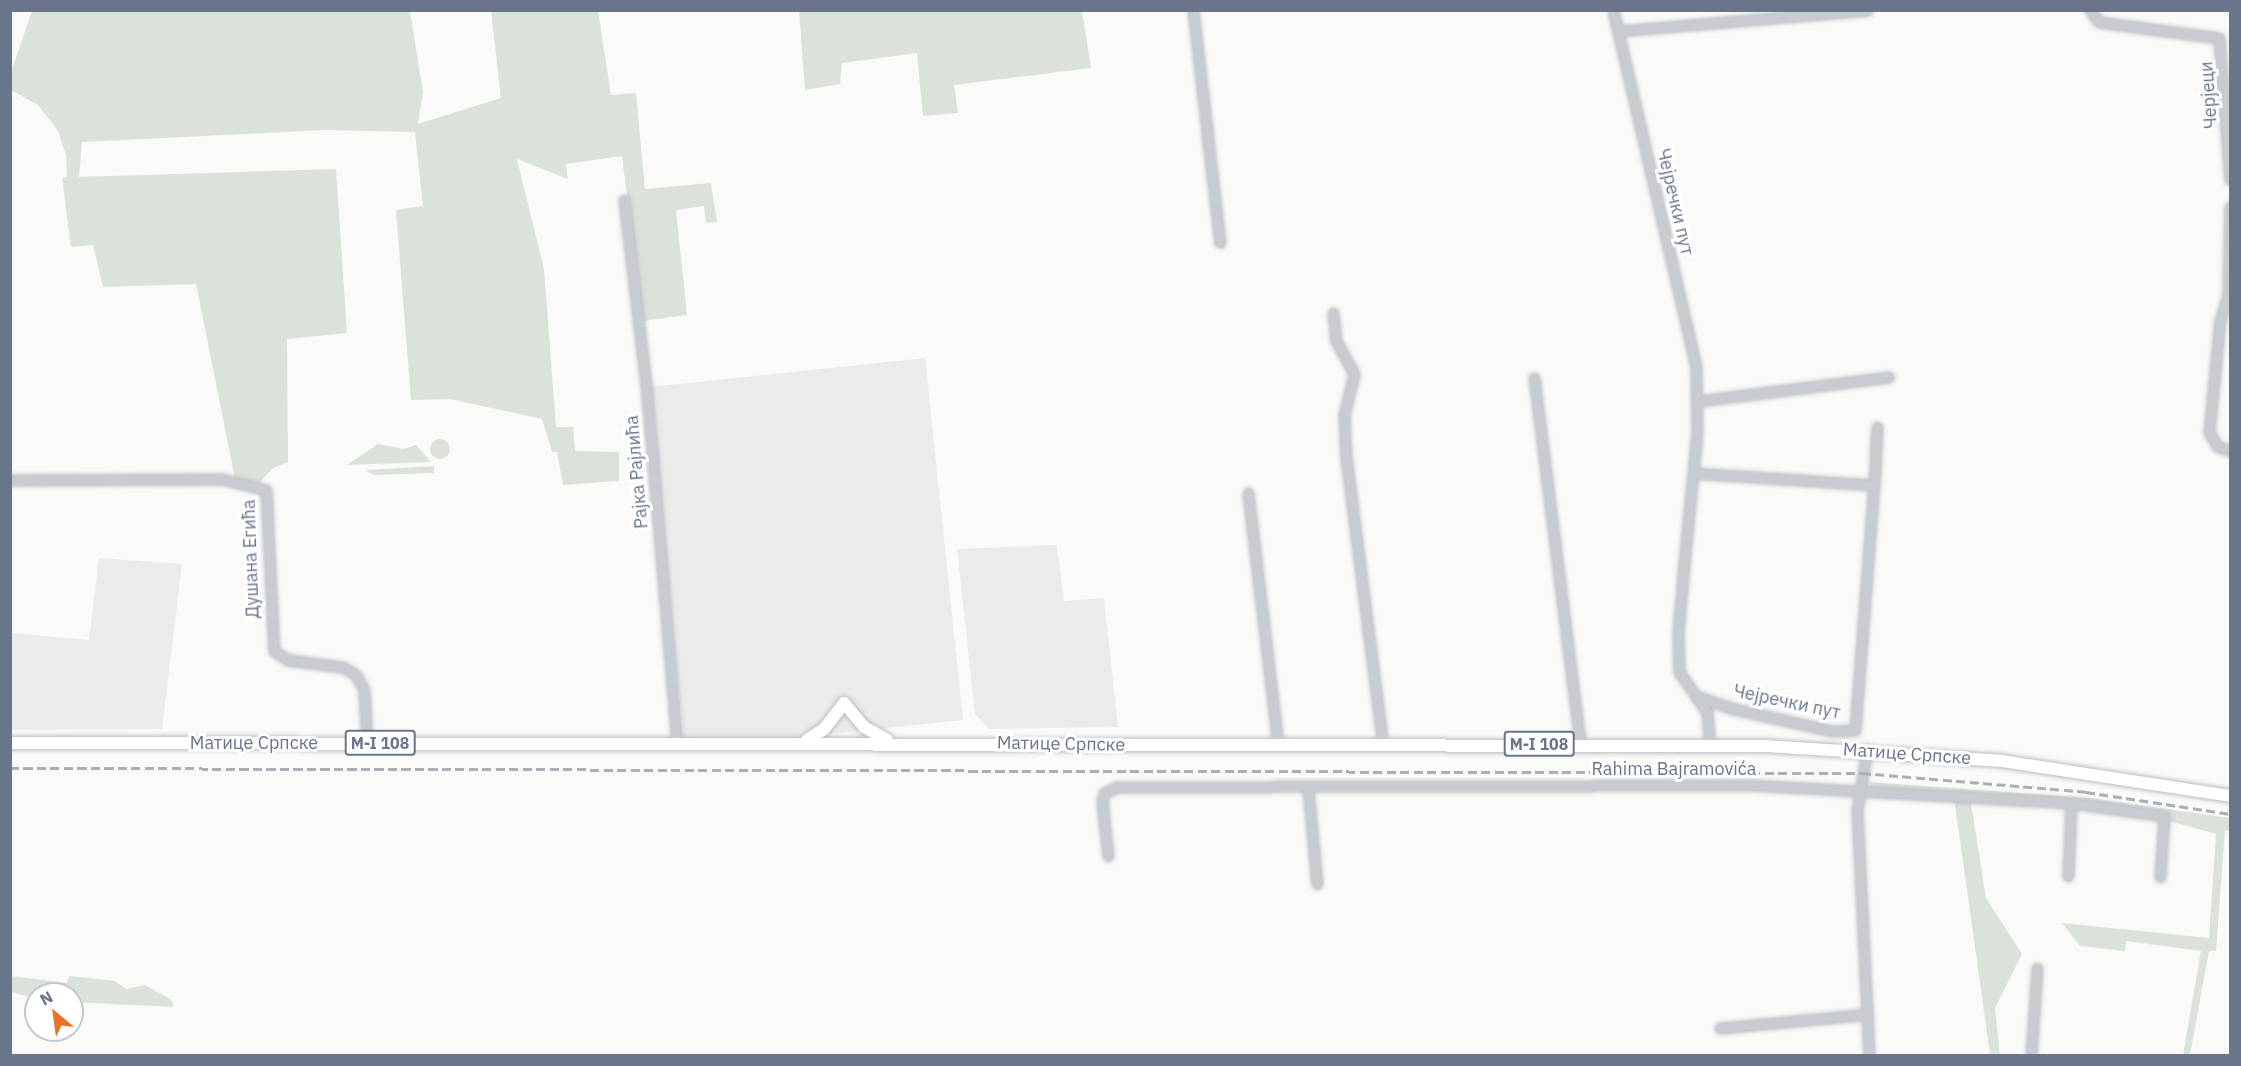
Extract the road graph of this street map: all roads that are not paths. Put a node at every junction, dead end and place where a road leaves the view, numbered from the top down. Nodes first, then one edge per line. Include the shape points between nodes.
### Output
1 (1193, 10) edge
2 (1613, 10) edge
3 (1867, 10) edge
4 (2090, 10) edge
5 (1618, 31) junction
6 (2230, 180) edge
7 (624, 200) dead end
8 (2230, 207) edge
9 (1220, 242) dead end
10 (1333, 313) dead end
11 (1888, 377) dead end
12 (1534, 378) dead end
13 (1699, 401) junction
14 (1877, 428) dead end
15 (2230, 451) edge
16 (1693, 473) junction
17 (10, 480) edge
18 (1874, 485) junction
19 (1248, 493) dead end
20 (1696, 696) junction
21 (803, 741) junction
22 (677, 742) junction
23 (891, 742) junction
24 (10, 743) edge
25 (367, 743) junction
26 (1383, 744) junction
27 (1580, 744) junction
28 (1278, 745) junction
29 (1710, 745) junction
30 (1867, 749) junction
31 (1859, 787) junction
32 (1308, 789) junction
33 (2230, 796) edge
34 (2071, 803) junction
35 (1108, 855) dead end
36 (2068, 876) dead end
37 (2160, 877) dead end
38 (1317, 884) dead end
39 (2037, 968) dead end
40 (1867, 1014) junction
41 (1720, 1028) dead end
42 (1869, 1056) edge
43 (2031, 1056) edge

1 - 9 street
2 - 5 street, Чејречки пут
3 - 5 street
4 - 6 street, Черјеци via 2099,22 2219,38
5 - 13 street, Чејречки пут via 1692,345
7 - 22 street, Рајка Рајлића via 646,382
8 - 15 street via 2228,296 2209,432 2217,446
10 - 26 street via 1336,341 1354,374 1344,415
11 - 13 street
12 - 27 street
13 - 16 street, Чејречки пут
14 - 18 street, Чејречки пут
16 - 18 street
16 - 20 street, Чејречки пут via 1678,666
17 - 25 street, Душана Егића via 222,479 266,490 274,651 288,660 343,668 356,675 364,690
18 - 20 street, Чејречки пут via 1858,728 1832,730 1767,719
19 - 28 street
20 - 29 street via 1707,712
21 - 22 main road, Матице Српске / M-I 108
21 - 23 main road, Матице Српске / M-I 108
21 - 23 main road via 824,729 844,703 864,727
22 - 25 main road, Матице Српске / M-I 108
23 - 28 main road, Матице Српске / M-I 108
24 - 25 main road, Матице Српске / M-I 108
26 - 27 main road, Матице Српске / M-I 108
26 - 28 main road, Матице Српске / M-I 108
27 - 29 main road, Матице Српске / M-I 108
29 - 30 main road, Матице Српске / M-I 108
30 - 31 street
30 - 33 main road, Матице Српске / M-I 108 via 2002,761
31 - 32 street, Rahima Bajramovića
31 - 34 street, Rahima Bajramovića
31 - 40 street
32 - 35 street, Rahima Bajramovića via 1117,787 1104,793 1102,802
32 - 38 street
34 - 36 street
34 - 37 street, Rahima Bajramovića via 2164,816
39 - 43 street
40 - 41 street
40 - 42 street

